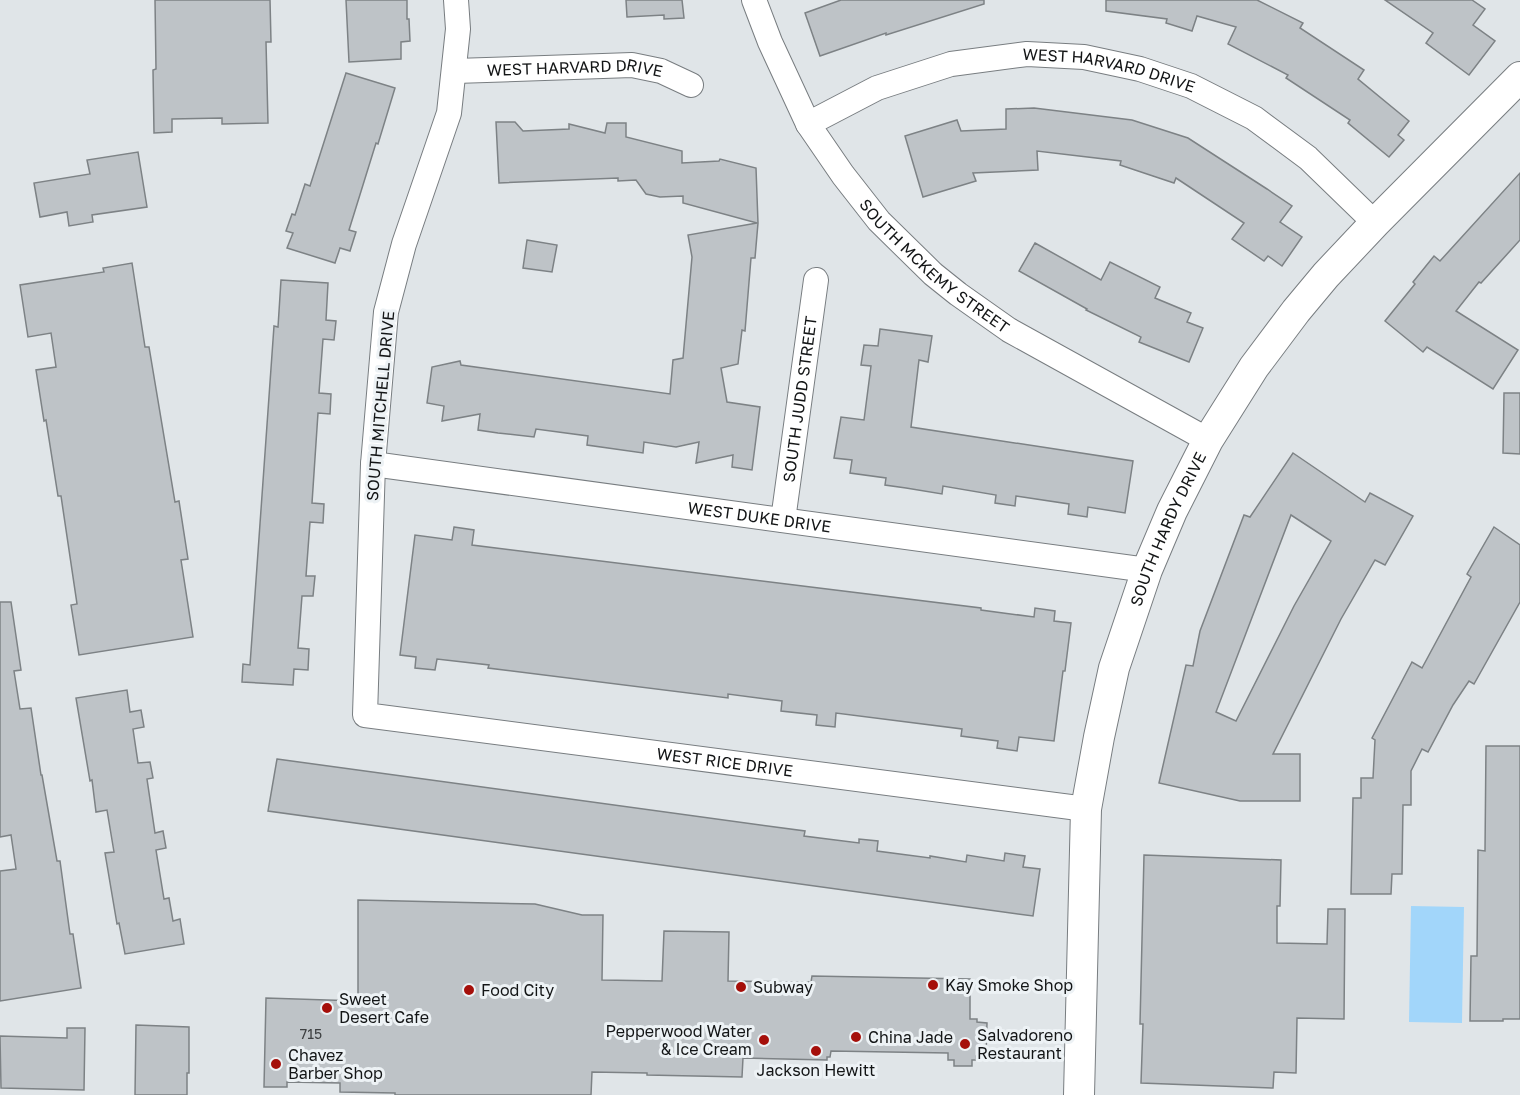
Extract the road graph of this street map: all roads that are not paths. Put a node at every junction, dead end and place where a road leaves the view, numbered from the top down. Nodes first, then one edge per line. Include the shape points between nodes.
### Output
1 (456, 0) edge
2 (754, 0) edge
3 (454, 71) junction
4 (1520, 77) edge
5 (691, 85) dead end
6 (808, 124) junction
7 (1376, 223) junction
8 (816, 280) dead end
9 (1208, 440) junction
10 (373, 464) junction
11 (783, 520) junction
12 (1147, 570) junction
13 (365, 715) joint
14 (1086, 809) junction
15 (1079, 1095) edge

1 - 3 street, SOUTH MITCHELL DRIVE
2 - 6 street, SOUTH MCKEMY STREET
3 - 5 street, WEST HARVARD DRIVE via 632,65 661,71
3 - 10 street, SOUTH MITCHELL DRIVE via 449,112 404,244 386,312
4 - 7 street, SOUTH HARDY DRIVE
6 - 7 street, WEST HARVARD DRIVE via 878,88 951,64 1027,54 1084,57 1140,69 1191,86 1254,118 1308,158
6 - 9 street, SOUTH MCKEMY STREET via 879,221 933,274 1009,330
7 - 9 street, SOUTH HARDY DRIVE via 1296,311 1254,367
8 - 11 street, SOUTH JUDD STREET
9 - 12 street, SOUTH HARDY DRIVE
10 - 11 street, WEST DUKE DRIVE
10 - 13 street, SOUTH MITCHELL DRIVE
11 - 12 street, WEST DUKE DRIVE
12 - 14 street, SOUTH HARDY DRIVE via 1114,668
13 - 14 street, WEST RICE DRIVE
14 - 15 street, SOUTH HARDY DRIVE

